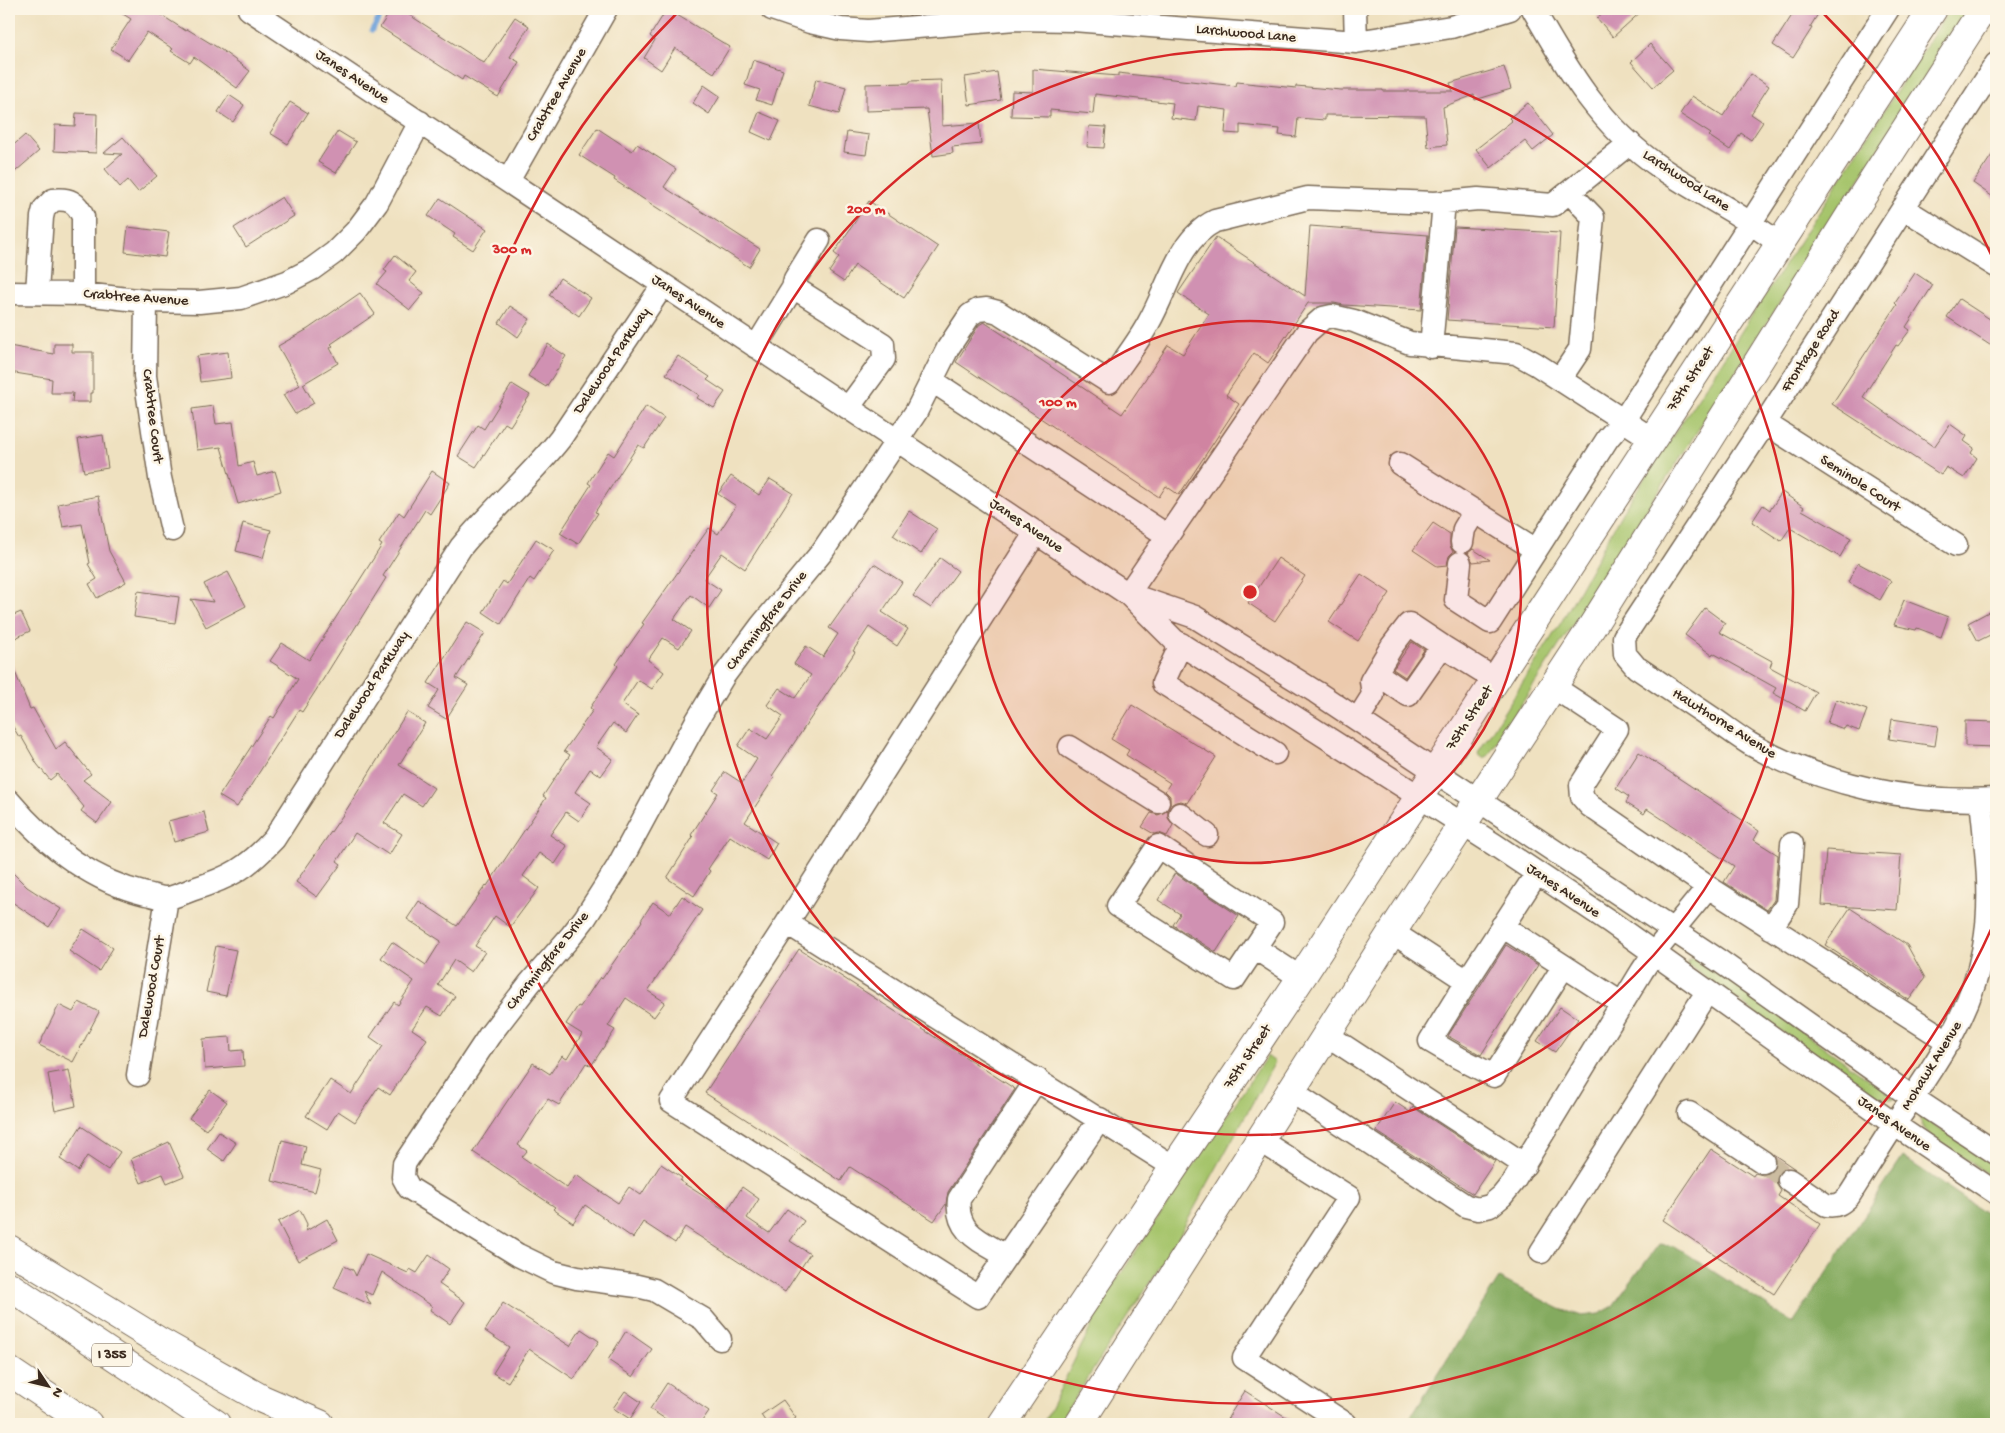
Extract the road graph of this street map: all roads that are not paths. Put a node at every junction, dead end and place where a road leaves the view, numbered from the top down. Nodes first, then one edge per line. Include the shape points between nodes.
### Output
1 (249, 9) edge
2 (606, 9) edge
3 (772, 9) edge
4 (1355, 9) edge
5 (1510, 9) edge
6 (1533, 9) edge
7 (1888, 9) edge
8 (1933, 9) edge
9 (1983, 9) edge
10 (1356, 42) junction
11 (1996, 64) edge
12 (420, 122) junction
13 (1630, 143) junction
14 (508, 181) junction
15 (1569, 192) junction
16 (1444, 202) junction
17 (1903, 208) junction
18 (1751, 224) junction
19 (819, 240) dead end
20 (1780, 244) junction
21 (1996, 266) edge
22 (663, 285) junction
23 (793, 287) junction
24 (37, 292) junction
25 (9, 293) edge
26 (83, 294) junction
27 (146, 301) junction
28 (1431, 346) junction
29 (756, 347) junction
30 (1560, 379) junction
31 (931, 380) junction
32 (848, 408) junction
33 (1623, 421) junction
34 (1765, 423) junction
35 (1652, 439) junction
36 (898, 441) junction
37 (1400, 464) dead end
38 (1475, 511) junction
39 (172, 530) dead end
40 (1036, 532) junction
41 (1168, 536) junction
42 (1956, 545) dead end
43 (1536, 550) junction
44 (1128, 594) junction
45 (1624, 637) joint
46 (1181, 644) junction
47 (1442, 646) junction
48 (1376, 673) junction
49 (1495, 678) junction
50 (1552, 686) junction
51 (1358, 720) junction
52 (1070, 747) dead end
53 (1275, 753) dead end
54 (1436, 772) junction
55 (1419, 797) junction
56 (1989, 800) edge
57 (9, 801) edge
58 (1478, 801) junction
59 (1158, 802) dead end
60 (1180, 814) dead end
61 (1462, 824) junction
62 (1207, 835) dead end
63 (1792, 844) dead end
64 (1536, 873) junction
65 (1708, 887) junction
66 (167, 898) junction
67 (787, 923) junction
68 (1502, 926) junction
69 (1771, 928) junction
70 (1674, 930) junction
71 (1392, 932) junction
72 (1255, 948) junction
73 (1654, 953) junction
74 (1564, 966) junction
75 (1301, 978) junction
76 (1467, 981) junction
77 (1707, 992) junction
78 (1621, 1003) junction
79 (1327, 1035) junction
80 (1949, 1042) junction
81 (138, 1075) dead end
82 (1037, 1079) junction
83 (1291, 1091) junction
84 (1913, 1098) junction
85 (1689, 1113) dead end
86 (1100, 1119) junction
87 (1895, 1125) junction
88 (1261, 1140) junction
89 (1996, 1153) edge
90 (1763, 1162) tunnel mouth
91 (1525, 1165) junction
92 (1174, 1167) junction
93 (1789, 1180) tunnel mouth
94 (1996, 1193) edge
95 (9, 1249) edge
96 (1541, 1252) dead end
97 (1006, 1256) junction
98 (9, 1286) edge
99 (720, 1339) dead end
100 (9, 1371) edge
101 (88, 1424) edge
102 (216, 1424) edge
103 (320, 1424) edge
104 (1002, 1424) edge
105 (1079, 1424) edge
106 (1346, 1424) edge

1 - 12 street, Janes Avenue
2 - 14 street, Crabtree Avenue
3 - 10 street, Larchwood Lane via 810,22 868,31 1015,19 1073,20
4 - 10 street
5 - 10 street, Larchwood Lane via 1451,28
6 - 13 street, Larchwood Lane via 1576,82 1605,119
7 - 18 street
8 - 20 main road, 75th Street
9 - 50 main road
11 - 17 street, Frontage Road
12 - 14 street, Janes Avenue
12 - 27 street, Crabtree Avenue via 377,203 356,231 312,269 288,282 241,298 198,302
13 - 15 street
13 - 18 street, Larchwood Lane via 1660,168
14 - 22 street, Janes Avenue
15 - 16 street via 1553,205 1478,199
15 - 30 street via 1593,217 1580,349
16 - 28 street
16 - 31 street, Charmingfare Drive via 1308,198 1215,221 1203,227 1175,266 1149,322 1109,382 998,312 987,309 970,315
17 - 21 street
17 - 34 street, Frontage Road
18 - 20 street, Larchwood Lane
18 - 33 street
19 - 23 street
20 - 35 main road, 75th Street
22 - 29 street, Janes Avenue
22 - 66 street, Dalewood Parkway via 560,439 461,547 274,839 257,857 224,879
23 - 29 street
23 - 32 street via 883,344 884,359
24 - 25 street, Crabtree Avenue
24 - 26 street, Crabtree Avenue
24 - 26 street via 44,210 53,200 66,199 72,201 83,217
26 - 27 street, Crabtree Avenue
27 - 39 street, Crabtree Court via 145,376 160,478
28 - 30 street via 1516,353
28 - 41 street via 1410,343 1332,316 1315,323
29 - 32 street, Janes Avenue
30 - 33 street
31 - 36 street, Charmingfare Drive
31 - 41 street
32 - 36 street, Janes Avenue
33 - 35 street
33 - 43 street via 1608,438
34 - 42 street, Seminole Court
34 - 45 street, Frontage Road
35 - 49 main road, 75th Street
36 - 40 street, Janes Avenue
36 - 99 street, Charmingfare Drive via 822,552 723,677 585,918 489,1036 404,1164 403,1178 409,1188 518,1255 552,1272 654,1290 703,1320
37 - 38 street
38 - 43 street
38 - 43 street via 1464,529 1456,600 1490,622
40 - 44 street, Janes Avenue
40 - 67 street
41 - 44 street
44 - 46 street, Janes Avenue
44 - 51 street, Janes Avenue via 1195,618
45 - 56 street, Hawthorne Avenue via 1625,654 1636,667 1749,743 1785,762 1844,782 1888,792 1941,800
46 - 53 street via 1163,683
46 - 55 street, Janes Avenue
47 - 48 street via 1408,694
47 - 48 street via 1409,624
47 - 49 street
48 - 51 street via 1371,681 1373,695
49 - 54 main road, 75th Street
50 - 58 main road
50 - 65 street via 1617,729 1581,785 1582,796 1590,806
51 - 54 street, Janes Avenue
52 - 59 street
54 - 55 main road, 75th Street
54 - 58 street, Janes Avenue
55 - 61 street, Janes Avenue
55 - 75 main road, 75th Street
56 - 80 street, Mohawk Avenue via 1989,901 1984,946 1970,997
57 - 66 street via 44,838 90,872 119,886
58 - 61 main road
58 - 70 street, Janes Avenue
60 - 62 street
61 - 64 street, Janes Avenue
61 - 71 main road
63 - 69 street via 1787,904
64 - 68 street
64 - 73 street, Janes Avenue
65 - 69 street
65 - 70 street
66 - 81 street, Dalewood Court
67 - 82 street
67 - 97 street via 671,1101 978,1297
68 - 74 street
68 - 76 street
69 - 80 street
70 - 73 street
70 - 84 street, Janes Avenue
71 - 76 street
71 - 79 main road
72 - 72 street via 1272,922 1158,846 1118,906 1234,979
72 - 75 street
73 - 77 street, Janes Avenue
73 - 78 street
74 - 76 street via 1494,1076 1430,1041
74 - 78 street
75 - 92 main road, 75th Street
77 - 87 street, Janes Avenue
77 - 96 street
78 - 91 street
79 - 83 main road
79 - 91 street
80 - 84 street, Mohawk Avenue
82 - 86 street
82 - 97 street via 959,1199 958,1213 968,1231
83 - 88 main road
83 - 91 street via 1466,1206 1478,1209 1490,1206 1502,1196
84 - 87 street, Mohawk Avenue
84 - 89 street, Janes Avenue
85 - 90 street
86 - 92 street
86 - 97 street
87 - 93 street, Mohawk Avenue via 1850,1196 1841,1204 1826,1205
87 - 94 street, Janes Avenue
88 - 105 main road
88 - 106 street via 1349,1197 1244,1358
92 - 104 main road, 75th Street
95 - 103 main road via 181,1354 262,1399
98 - 102 main road, I 355
100 - 101 main road

